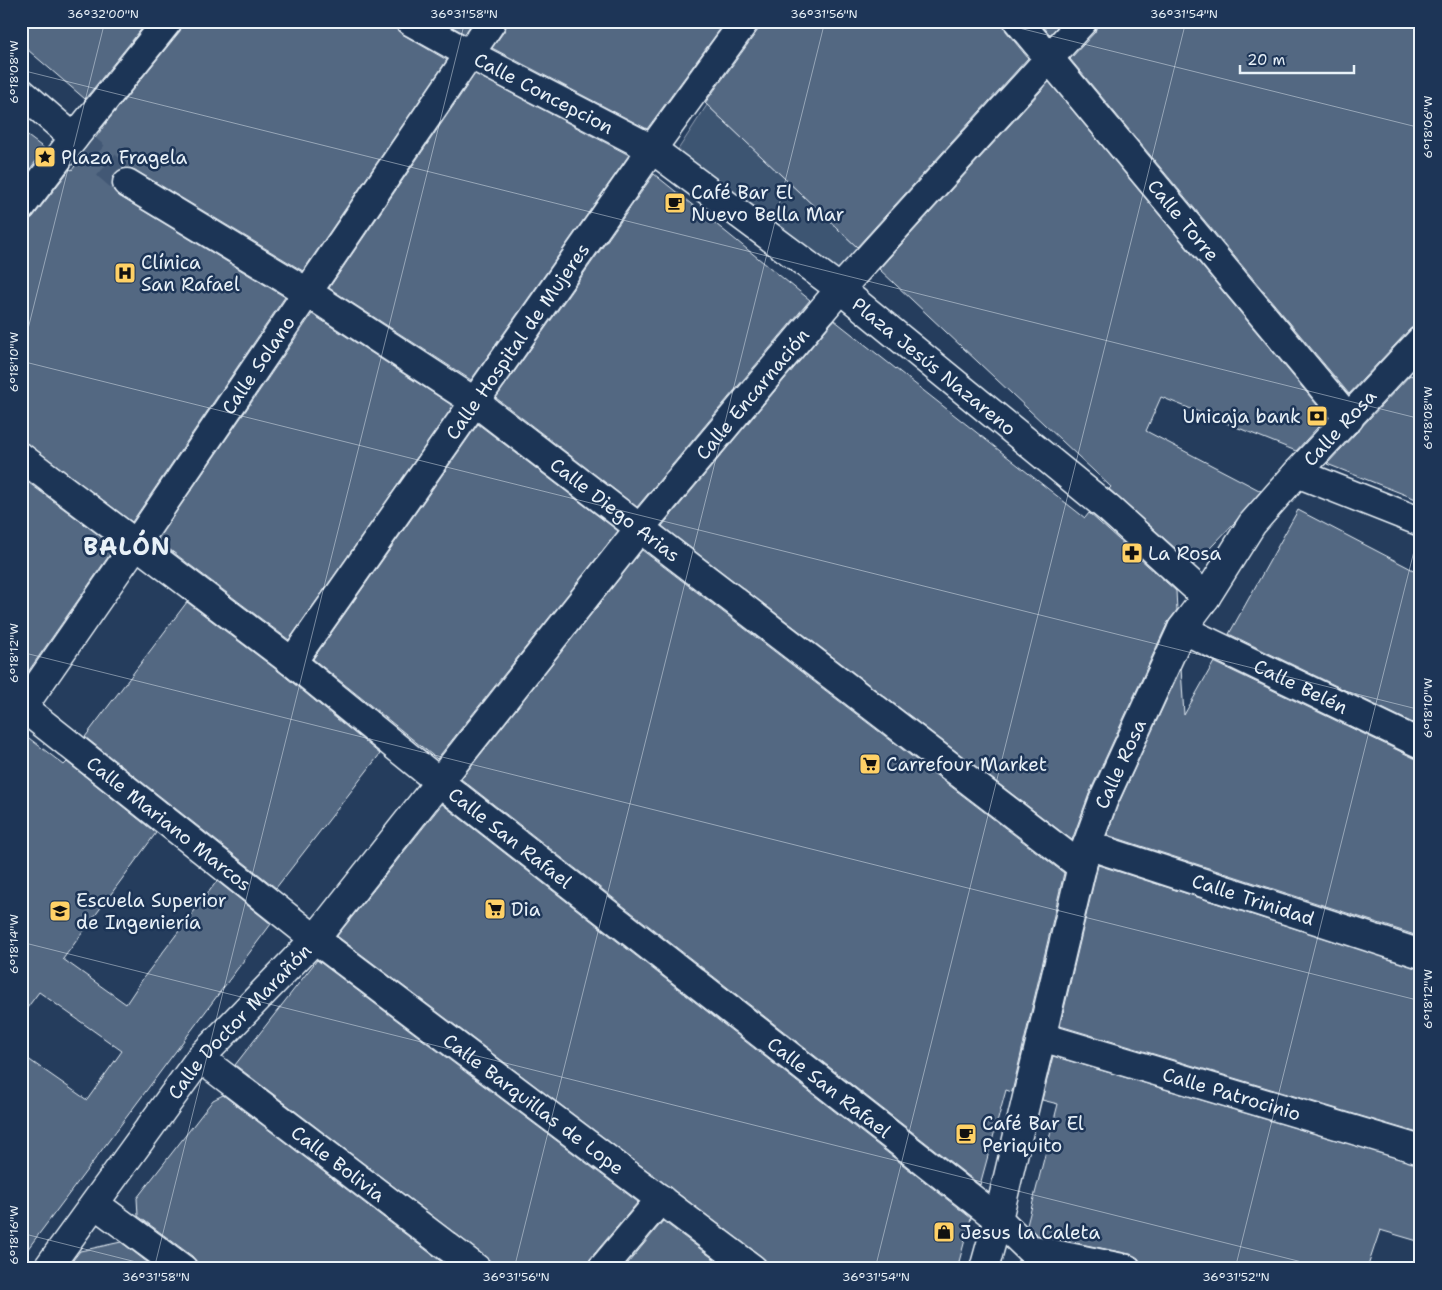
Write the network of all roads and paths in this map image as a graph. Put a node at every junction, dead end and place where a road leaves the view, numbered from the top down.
1 (168, 21) edge
2 (410, 21) edge
3 (492, 21) edge
4 (745, 21) edge
5 (1018, 21) edge
6 (1083, 21) edge
7 (469, 54) junction
8 (1050, 59) junction
9 (21, 92) edge
10 (74, 138) junction
11 (652, 149) junction
12 (127, 183) tunnel mouth
13 (21, 207) edge
14 (840, 289) junction
15 (308, 292) junction
16 (1415, 354) edge
17 (475, 402) junction
18 (1349, 419) junction
19 (21, 457) edge
20 (1297, 473) junction
21 (1421, 522) edge
22 (639, 529) junction
23 (136, 544) junction
24 (1206, 597) junction
25 (1182, 629) junction
26 (292, 662) junction
27 (22, 707) edge
28 (1421, 744) edge
29 (438, 781) junction
30 (1085, 856) junction
31 (315, 939) junction
32 (1421, 954) edge
33 (1042, 1037) junction
34 (200, 1058) junction
35 (1421, 1150) edge
36 (661, 1199) junction
37 (95, 1204) junction
38 (998, 1219) junction
39 (47, 1269) edge
40 (183, 1269) edge
41 (477, 1269) edge
42 (602, 1269) edge
43 (753, 1269) edge
44 (984, 1269) edge
45 (1127, 1269) edge

1 - 10 street
2 - 7 street, Calle Concepcion
3 - 7 street, Calle Solano
4 - 11 street, Calle Hospital de Mujeres
5 - 8 street, Calle Torre
6 - 8 street, Calle Encarnación
7 - 11 street, Calle Concepcion
7 - 15 street, Calle Solano
8 - 14 street, Calle Encarnación
8 - 18 street, Calle Torre
9 - 10 street
10 - 13 street
11 - 14 street, Plaza Jesús Nazareno
11 - 17 street, Calle Hospital de Mujeres
12 - 15 street, Calle Diego Arias
14 - 22 street, Calle Encarnación
14 - 24 street, Plaza Jesús Nazareno
15 - 17 street, Calle Diego Arias
15 - 23 street, Calle Solano
16 - 18 street, Calle Rosa
17 - 22 street, Calle Diego Arias
17 - 26 street, Calle Hospital de Mujeres
18 - 20 street, Calle Rosa
19 - 23 street, Calle San Rafael
20 - 21 street
20 - 24 street, Calle Rosa
22 - 29 street, Calle Encarnación
22 - 30 street, Calle Diego Arias
23 - 26 street, Calle San Rafael
23 - 27 street, Calle Solano
24 - 25 street, Calle Rosa
25 - 28 street, Calle Belén
25 - 30 street, Calle Rosa
26 - 29 street, Calle San Rafael
27 - 31 street, Calle Mariano Marcos
29 - 31 street, Calle Doctor Marañón
29 - 38 street, Calle San Rafael
30 - 32 street, Calle Trinidad
30 - 33 street, Calle Rosa
31 - 34 street, Calle Doctor Marañón
31 - 36 street, Calle Barquillas de Lope
33 - 35 street, Calle Patrocinio
33 - 38 street, Calle Rosa
34 - 37 street, Calle Doctor Marañón
34 - 41 street, Calle Bolivia
36 - 42 street
36 - 43 street, Calle Barquillas de Lope
37 - 39 street, Calle Doctor Marañón
37 - 40 street
38 - 44 street, Calle Rosa
38 - 45 street, Calle San Rafael

